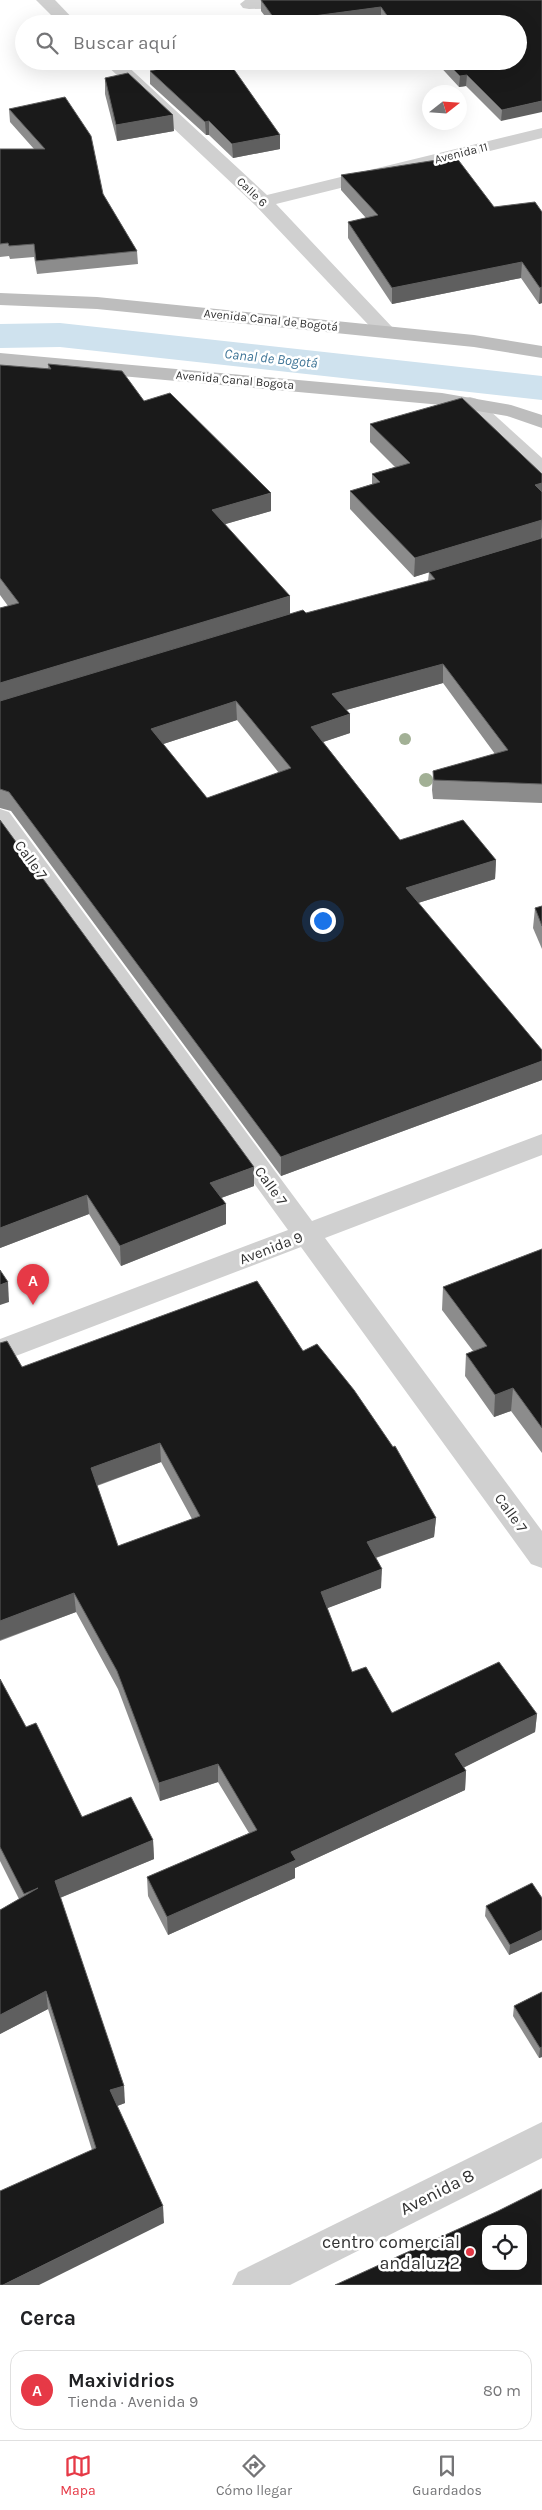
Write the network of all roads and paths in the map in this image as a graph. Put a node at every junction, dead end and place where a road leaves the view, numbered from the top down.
1 (45, 0) edge
2 (248, 2) edge
3 (315, 3) edge
4 (61, 15) edge
5 (259, 15) edge
6 (121, 70) edge
7 (542, 133) edge
8 (263, 202) junction
9 (0, 299) edge
10 (386, 332) junction
11 (542, 352) edge
12 (0, 359) edge
13 (470, 403) junction
14 (542, 422) edge
15 (542, 468) edge
16 (0, 817) edge
17 (542, 1144) edge
18 (307, 1234) junction
19 (0, 1351) edge
20 (542, 1556) edge
21 (542, 2139) edge
22 (251, 2285) edge

1 - 4 street
2 - 3 street
2 - 5 street
6 - 8 street, Calle 6
7 - 8 street, Avenida 11
8 - 10 street, Calle 6
9 - 10 main road, Avenida Canal de Bogotá
10 - 11 main road, Avenida Canal de Bogotá
12 - 13 main road, Avenida Canal Bogota
13 - 14 main road
13 - 15 street
16 - 18 street, Calle 7
17 - 18 street, Avenida 9
18 - 19 street, Avenida 9
18 - 20 street, Calle 7
21 - 22 street, Avenida 8

